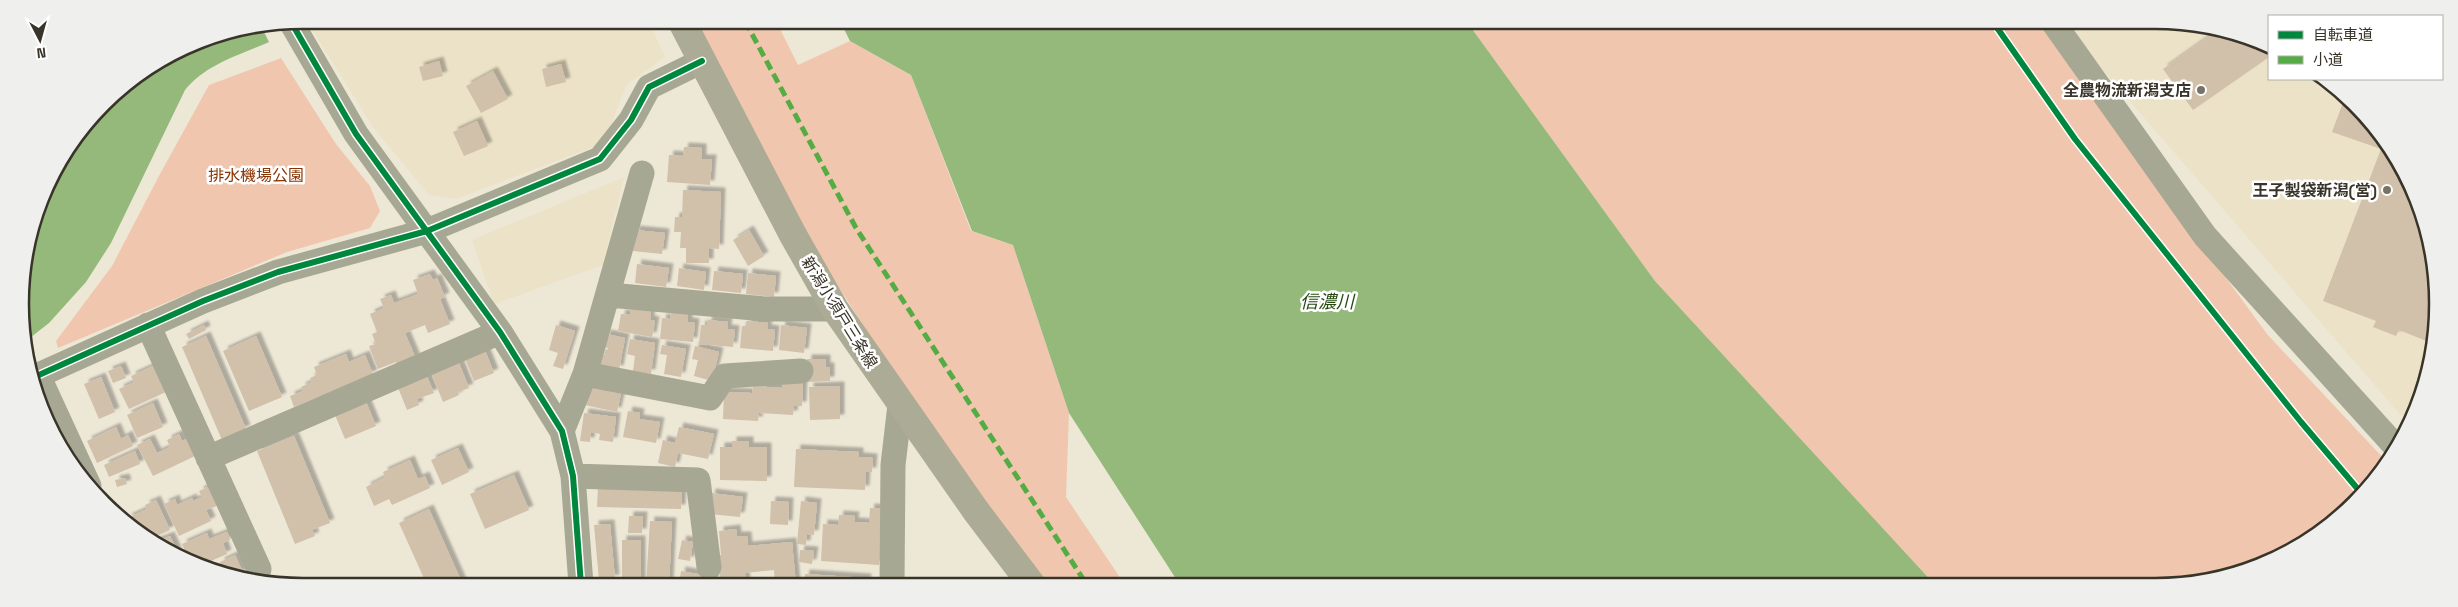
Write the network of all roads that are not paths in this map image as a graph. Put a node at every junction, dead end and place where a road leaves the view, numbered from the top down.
1 (686, 29) edge
2 (2058, 29) edge
3 (295, 31) edge
4 (702, 61) junction
5 (642, 173) dead end
6 (427, 231) junction
7 (609, 295) junction
8 (835, 309) junction
9 (148, 325) junction
10 (500, 332) junction
11 (801, 371) dead end
12 (585, 374) junction
13 (38, 375) edge
14 (900, 405) junction
15 (49, 407) edge
16 (562, 431) junction
17 (2391, 442) edge
18 (68, 444) edge
19 (208, 458) junction
20 (572, 476) junction
21 (708, 567) dead end
22 (259, 569) dead end
23 (580, 578) edge
24 (892, 578) edge
25 (1027, 578) edge

1 - 4 main road, 新潟小須戸三条線
2 - 17 street
3 - 6 street
4 - 6 street
4 - 8 main road, 新潟小須戸三条線
5 - 7 street
6 - 9 street
6 - 10 street
7 - 8 street
7 - 12 street
8 - 14 main road, 新潟小須戸三条線
9 - 13 street
9 - 19 street
10 - 16 street
10 - 19 street
11 - 12 street
12 - 16 street
14 - 24 street
14 - 25 main road, 新潟小須戸三条線
15 - 18 street
16 - 20 street
19 - 22 street
20 - 21 street
20 - 23 street

